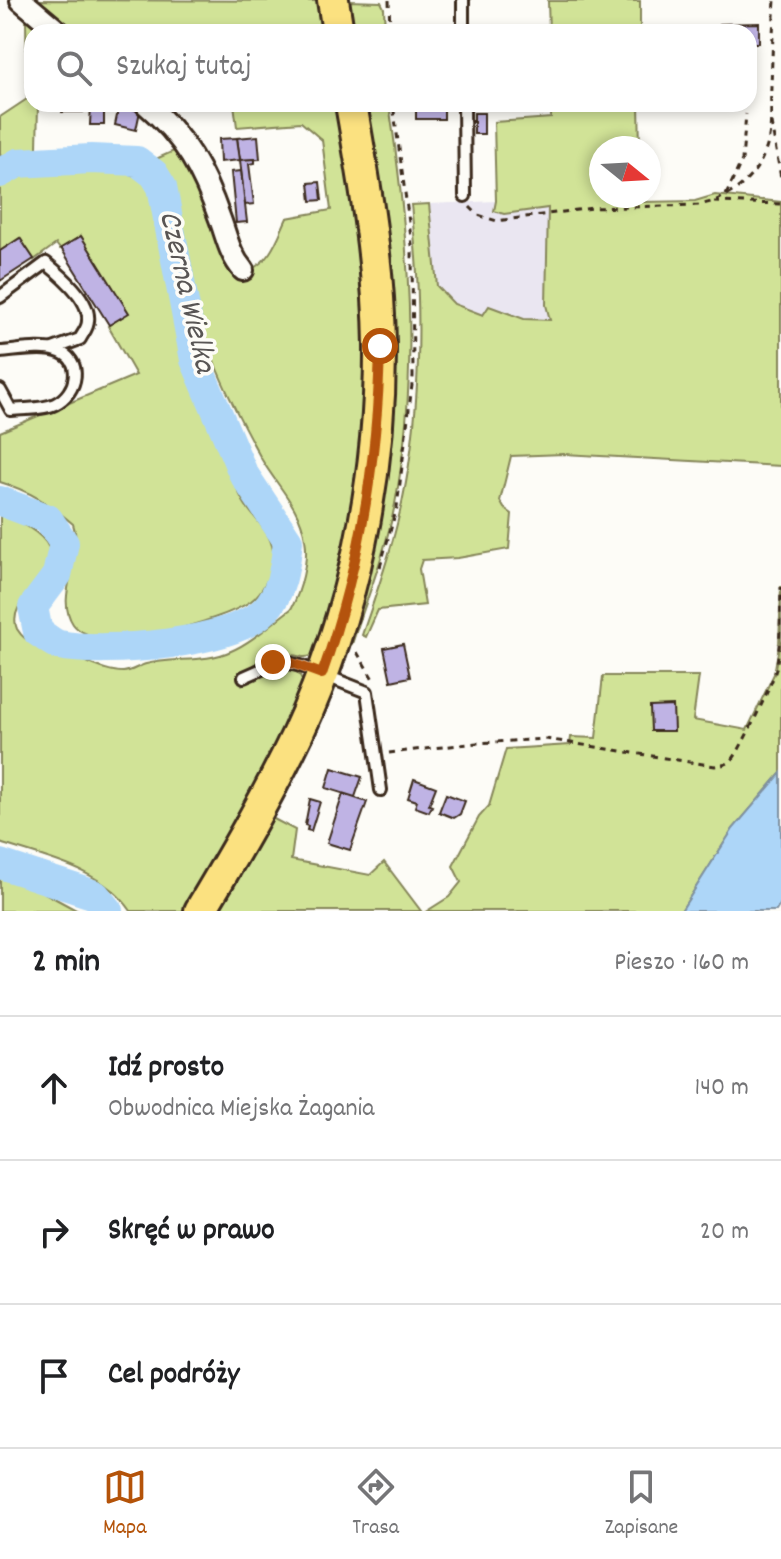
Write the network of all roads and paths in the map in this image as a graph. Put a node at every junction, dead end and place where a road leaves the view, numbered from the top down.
1 (21, 0) edge
2 (333, 0) edge
3 (389, 0) edge
4 (463, 0) edge
5 (775, 0) edge
6 (50, 24) edge
7 (337, 24) edge
8 (390, 24) edge
9 (463, 24) edge
10 (155, 112) edge
11 (352, 112) edge
12 (464, 112) edge
13 (746, 114) dead end
14 (771, 119) junction
15 (780, 175) edge
16 (726, 195) junction
17 (465, 196) joint
18 (714, 202) junction
19 (781, 204) edge
20 (243, 270) dead end
21 (0, 297) edge
22 (53, 349) junction
23 (0, 352) edge
24 (0, 390) edge
25 (781, 587) edge
26 (322, 674) junction
27 (244, 677) dead end
28 (376, 754) junction
29 (381, 790) dead end
30 (200, 911) edge

1 - 6 street
2 - 7 main road
3 - 8 path
4 - 9 lane
5 - 14 path
10 - 20 street
11 - 26 main road
12 - 17 lane
13 - 16 path
14 - 15 path
14 - 16 path
16 - 18 path
17 - 18 path
18 - 19 path
21 - 22 lane
22 - 23 lane
22 - 24 lane
25 - 28 path
26 - 27 lane
26 - 28 lane
26 - 30 main road
28 - 29 lane

